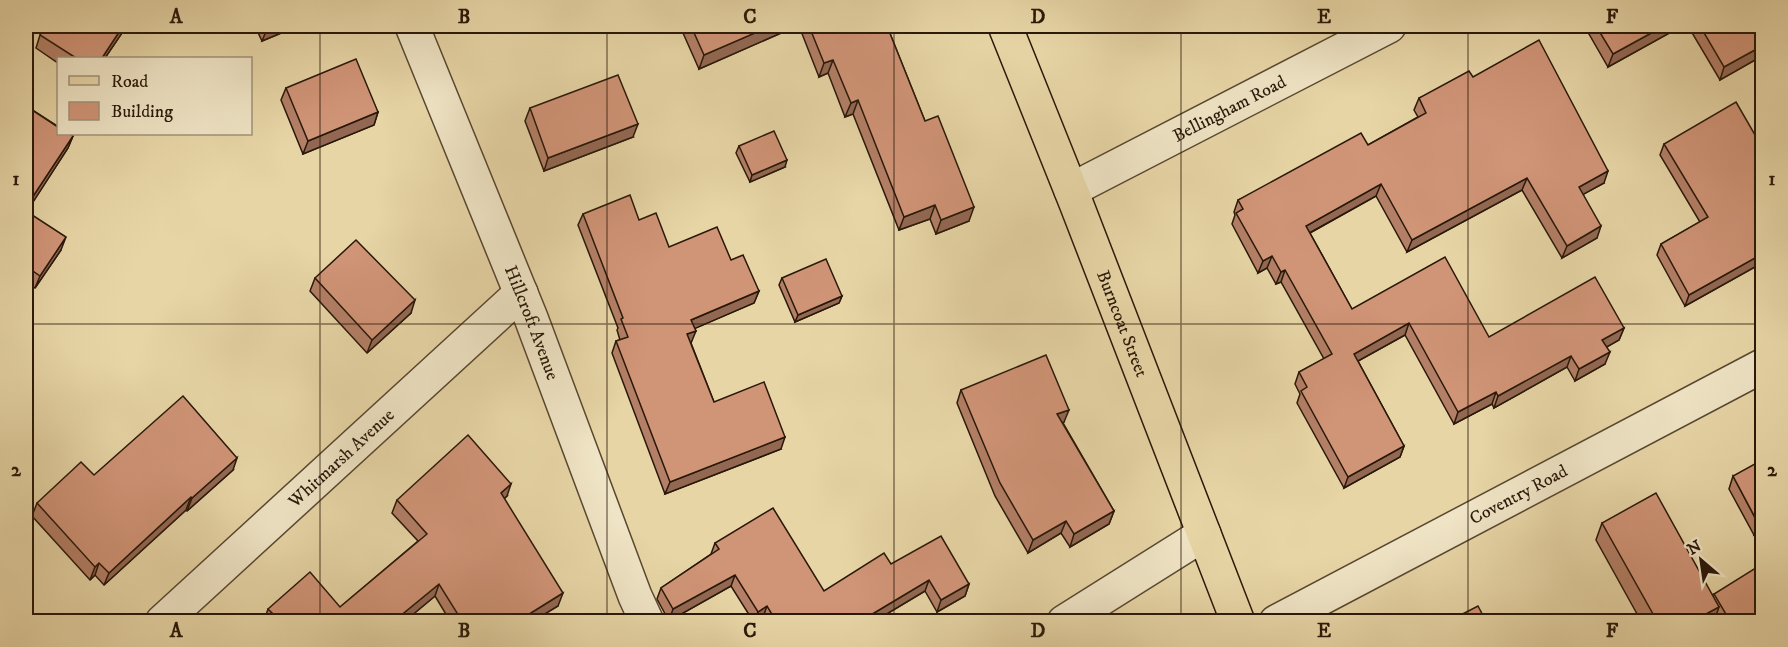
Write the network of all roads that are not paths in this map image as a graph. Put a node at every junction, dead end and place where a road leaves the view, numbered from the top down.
1 (412, 26) edge
2 (1005, 26) edge
3 (1389, 26) edge
4 (1071, 190) junction
5 (521, 293) junction
6 (1762, 366) edge
7 (1204, 534) junction
8 (162, 621) edge
9 (648, 621) edge
10 (1064, 621) edge
11 (1238, 621) edge
12 (1276, 621) edge

1 - 5 street, Hillcroft Avenue
2 - 4 main road, Burncoat Street
3 - 4 street, Bellingham Road
4 - 7 main road, Burncoat Street
5 - 8 street, Whitmarsh Avenue
5 - 9 street, Hillcroft Avenue
6 - 12 street, Coventry Road
7 - 10 street
7 - 11 main road, Burncoat Street

